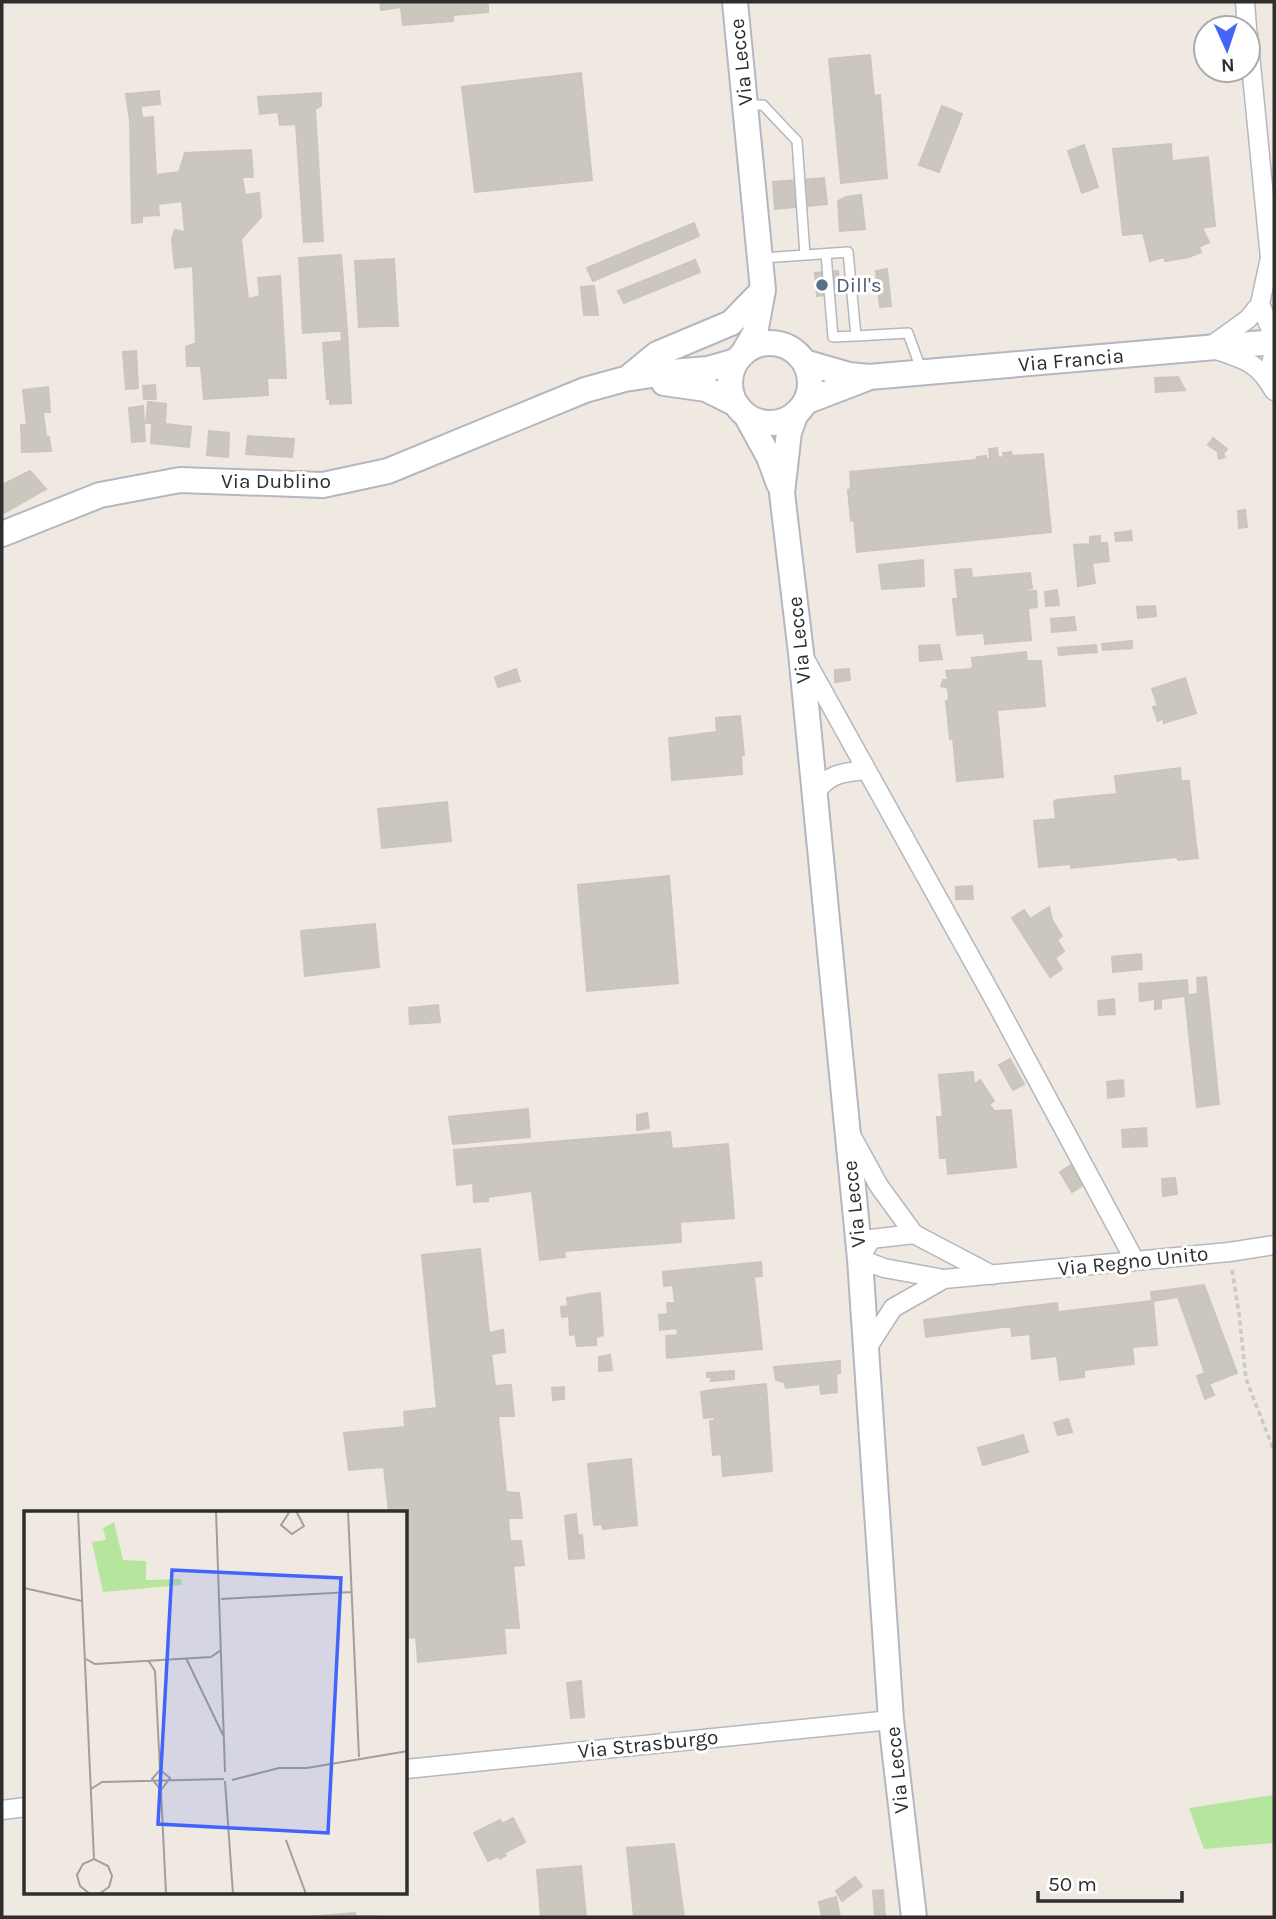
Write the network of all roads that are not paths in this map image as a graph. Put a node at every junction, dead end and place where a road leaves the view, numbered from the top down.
1 (735, 2) edge
2 (1253, 84) edge
3 (746, 105) junction
4 (826, 254) junction
5 (806, 255) junction
6 (759, 258) junction
7 (1272, 263) edge
8 (763, 290) junction
9 (1260, 303) junction
10 (856, 336) junction
11 (1274, 337) edge
12 (1274, 342) edge
13 (1209, 347) junction
14 (1274, 350) edge
15 (798, 357) junction
16 (739, 358) junction
17 (922, 373) junction
18 (869, 377) junction
19 (625, 379) junction
20 (1271, 385) edge
21 (800, 408) junction
22 (740, 409) junction
23 (782, 493) junction
24 (2, 534) edge
25 (802, 653) junction
26 (865, 770) junction
27 (815, 793) junction
28 (846, 1126) junction
29 (914, 1234) junction
30 (1274, 1245) edge
31 (860, 1259) junction
32 (1135, 1261) junction
33 (992, 1275) junction
34 (944, 1279) junction
35 (866, 1350) junction
36 (891, 1720) junction
37 (408, 1769) edge
38 (24, 1807) edge
39 (2, 1810) edge
40 (914, 1917) edge

1 - 3 main road, Via Lecce
2 - 7 street
3 - 5 lane
3 - 6 main road, Via Lecce
4 - 5 lane
4 - 10 lane
4 - 10 lane
5 - 6 lane
6 - 8 main road, Via Lecce
7 - 9 street
8 - 15 main road, Via Lecce
8 - 16 main road, Via Lecce
8 - 19 main road, Via Dublino
9 - 11 street
9 - 13 street
10 - 17 lane
12 - 13 main road, Via Francia
13 - 17 main road, Via Francia
13 - 20 street
14 - 20 street
15 - 16 main road
15 - 18 main road
15 - 21 main road
16 - 19 main road, Via Dublino
16 - 22 main road
17 - 18 main road, Via Francia
18 - 21 main road
19 - 22 main road, Via Dublino
19 - 24 main road, Via Dublino
21 - 22 main road
21 - 23 main road, Via Lecce
22 - 23 main road, Via Lecce
23 - 25 main road, Via Lecce
25 - 26 street
25 - 27 main road, Via Lecce
26 - 27 street
26 - 32 street
27 - 28 main road, Via Lecce
28 - 29 street
28 - 31 main road, Via Lecce
29 - 31 street
29 - 33 street
30 - 32 street, Via Regno Unito
31 - 34 street
31 - 35 main road, Via Lecce
32 - 33 street, Via Regno Unito
33 - 34 street, Via Regno Unito
34 - 35 street
35 - 36 main road, Via Lecce
36 - 37 street, Via Strasburgo
36 - 40 main road, Via Lecce
38 - 39 street

